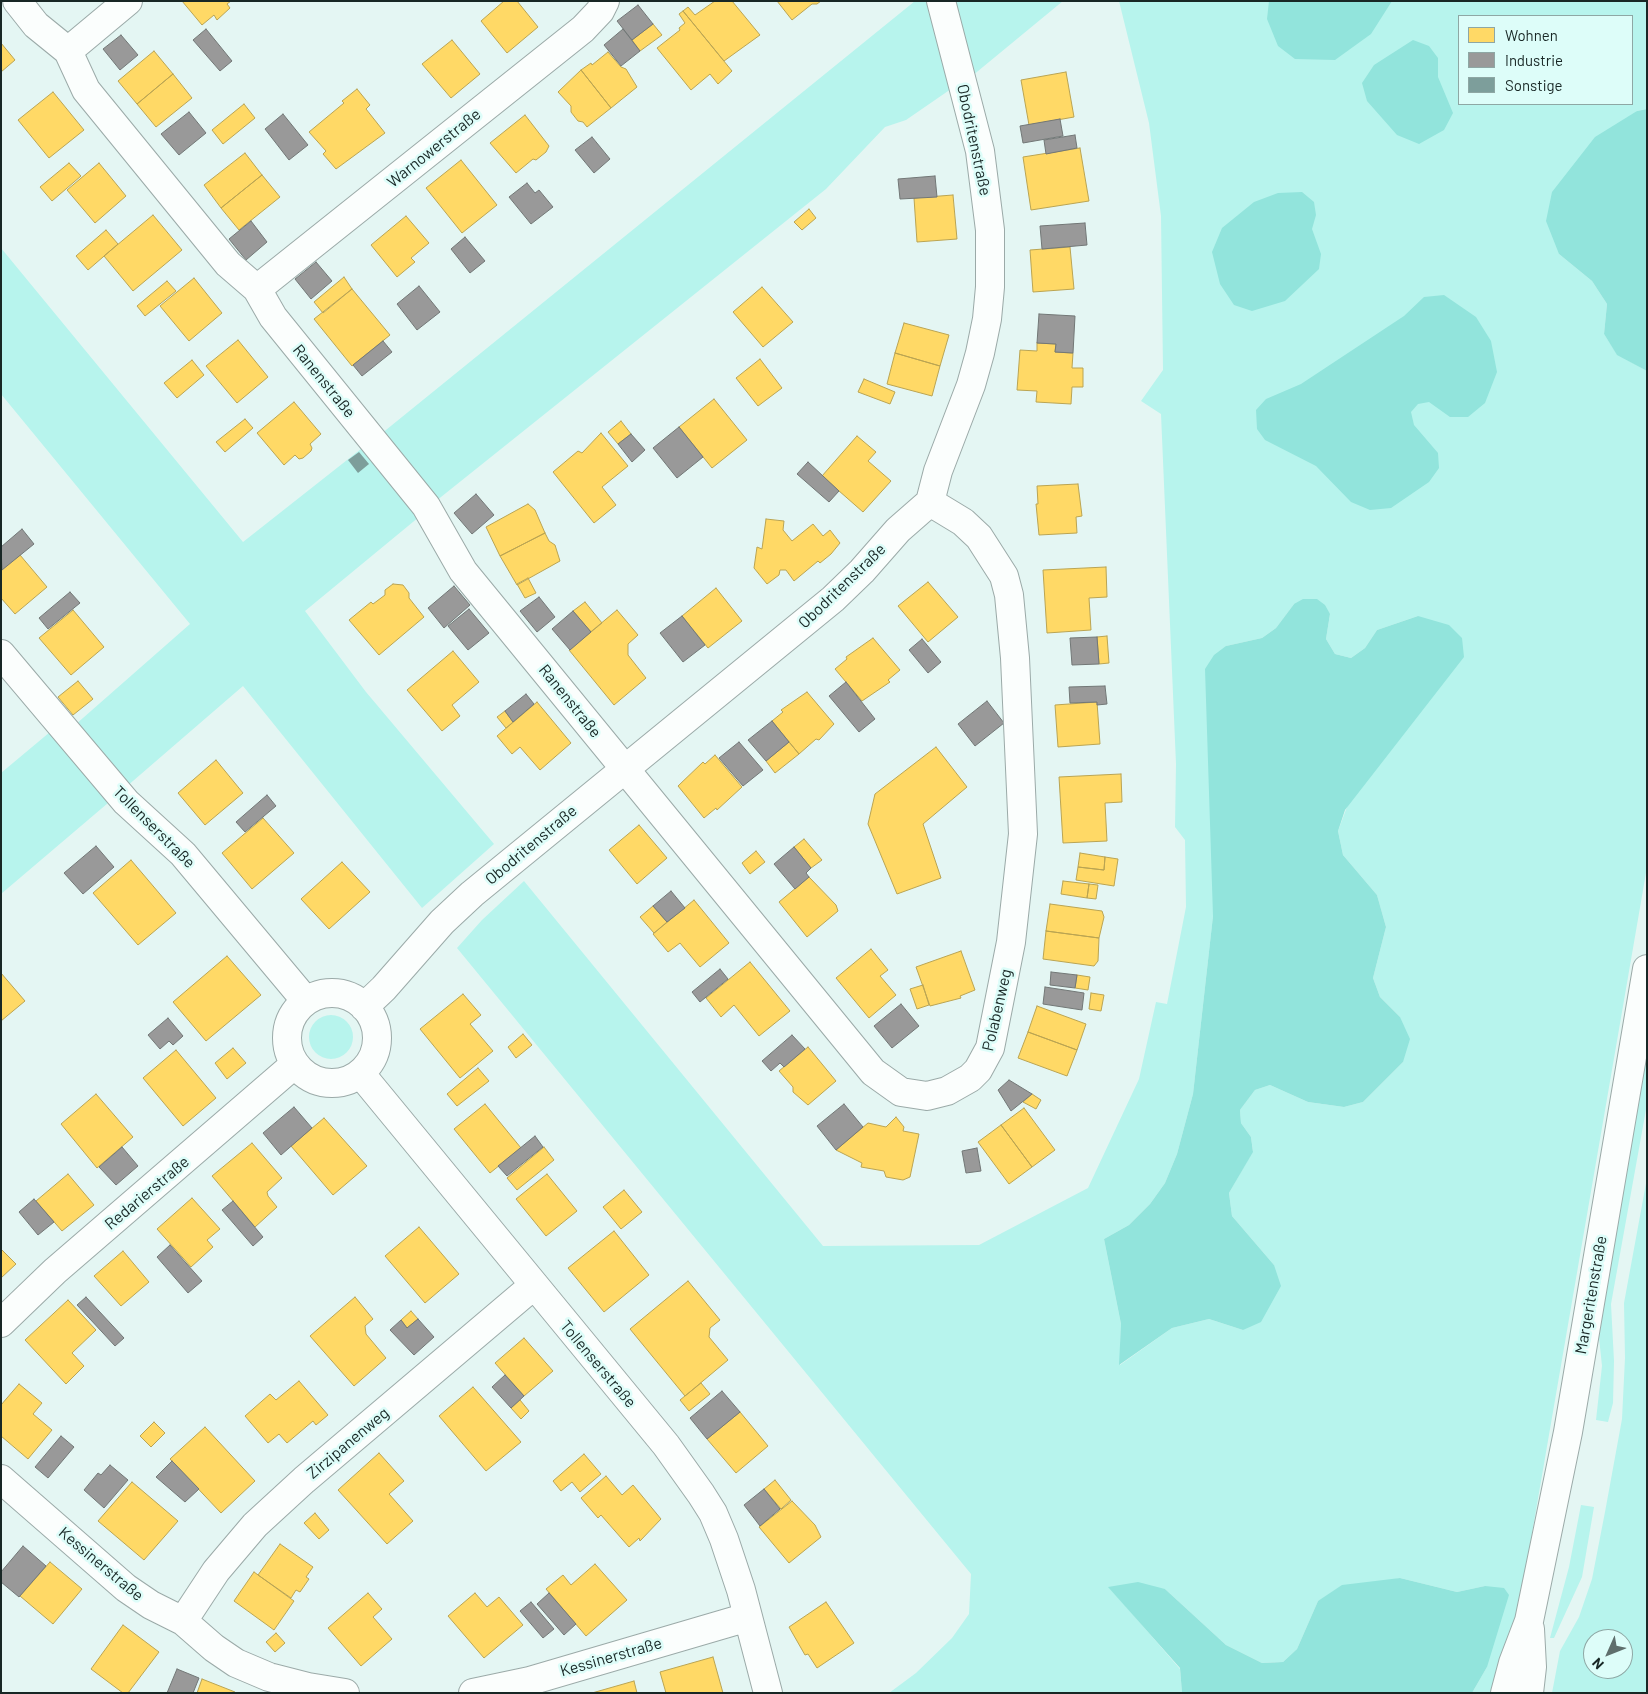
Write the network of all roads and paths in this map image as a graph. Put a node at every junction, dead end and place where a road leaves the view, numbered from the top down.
1 (16, 1) edge
2 (128, 1) edge
3 (605, 1) edge
4 (940, 1) edge
5 (68, 51) junction
6 (257, 289) junction
7 (930, 502) junction
8 (1, 654) edge
9 (624, 769) junction
10 (1647, 969) edge
11 (306, 1001) junction
12 (364, 1007) junction
13 (295, 1064) junction
14 (360, 1073) junction
15 (534, 1286) junction
16 (1, 1323) edge
17 (1, 1479) edge
18 (748, 1617) junction
19 (183, 1621) junction
20 (1529, 1621) junction
21 (345, 1693) edge
22 (473, 1693) edge
23 (768, 1693) edge
24 (1505, 1693) edge
25 (1529, 1693) edge

1 - 5 street, Ranenstraße
2 - 5 street
3 - 6 street, Warnowerstraße
4 - 7 street, Obodritenstraße
5 - 6 street, Ranenstraße
6 - 9 street, Ranenstraße
7 - 9 street, Obodritenstraße
7 - 9 street, Polabenweg
8 - 11 street, Tollenserstraße
9 - 12 street, Obodritenstraße
10 - 20 street, Margeritenstraße
11 - 12 street
11 - 13 street
12 - 14 street
13 - 14 street
13 - 16 street, Redarierstraße
14 - 15 street, Tollenserstraße
15 - 18 street, Tollenserstraße
15 - 19 street, Zirzipanenweg
17 - 19 street, Kessinerstraße
18 - 22 street, Kessinerstraße
18 - 23 street, Tollenserstraße
19 - 21 street, Kessinerstraße
20 - 24 street, Margeritenstraße
20 - 25 street, Margeritenstraße

